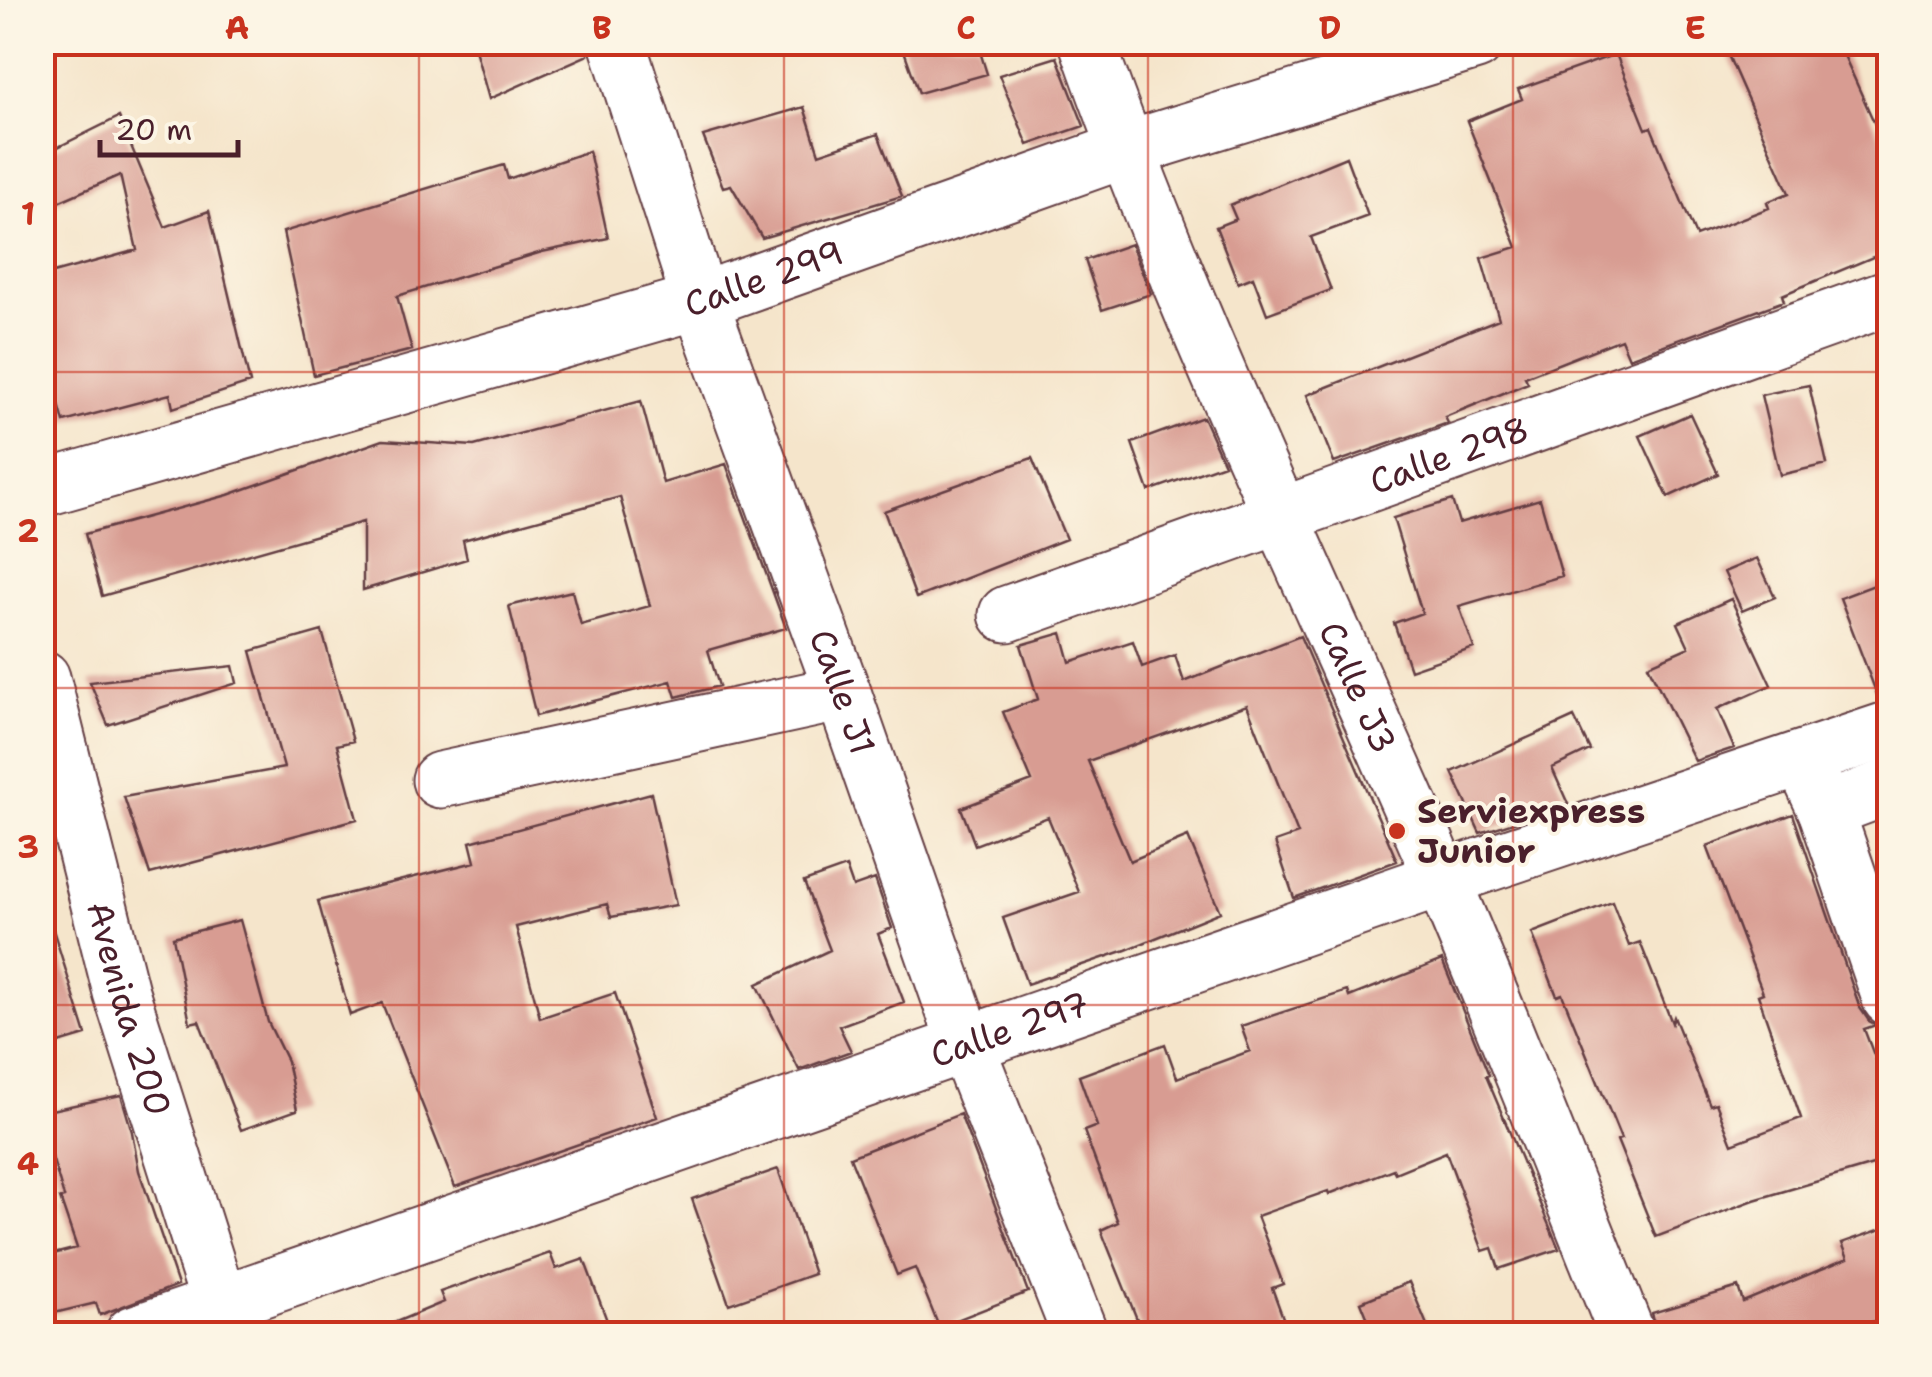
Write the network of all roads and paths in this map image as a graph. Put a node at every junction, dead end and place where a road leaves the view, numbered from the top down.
1 (617, 42) edge
2 (1087, 42) edge
3 (1457, 45) edge
4 (1125, 150) junction
5 (1890, 297) edge
6 (700, 301) junction
7 (42, 489) edge
8 (1280, 517) junction
9 (1007, 614) dead end
10 (42, 678) edge
11 (843, 693) junction
12 (1890, 729) edge
13 (1802, 759) junction
14 (440, 780) dead end
15 (1890, 786) edge
16 (1826, 810) junction
17 (1442, 879) junction
18 (1890, 998) edge
19 (966, 1045) junction
20 (223, 1320) edge
21 (133, 1334) edge
22 (1080, 1334) edge
23 (1628, 1334) edge

1 - 6 street, Calle J1
2 - 4 street, Calle J3
3 - 4 street, Calle 299
4 - 6 street, Calle 299
4 - 8 street, Calle J3
5 - 8 street, Calle 298
6 - 7 street, Calle 299
6 - 11 street, Calle J1
8 - 9 street, Calle 298
8 - 17 street, Calle J3
10 - 20 street, Avenida 200
11 - 14 street
11 - 19 street, Calle J1
12 - 13 street, Calle 297
13 - 16 street
13 - 17 street, Calle 297
15 - 16 street
16 - 18 street
17 - 19 street, Calle 297
17 - 23 street, Calle J3
19 - 20 street, Calle 297
19 - 22 street, Calle J1
20 - 21 street, Calle 297

